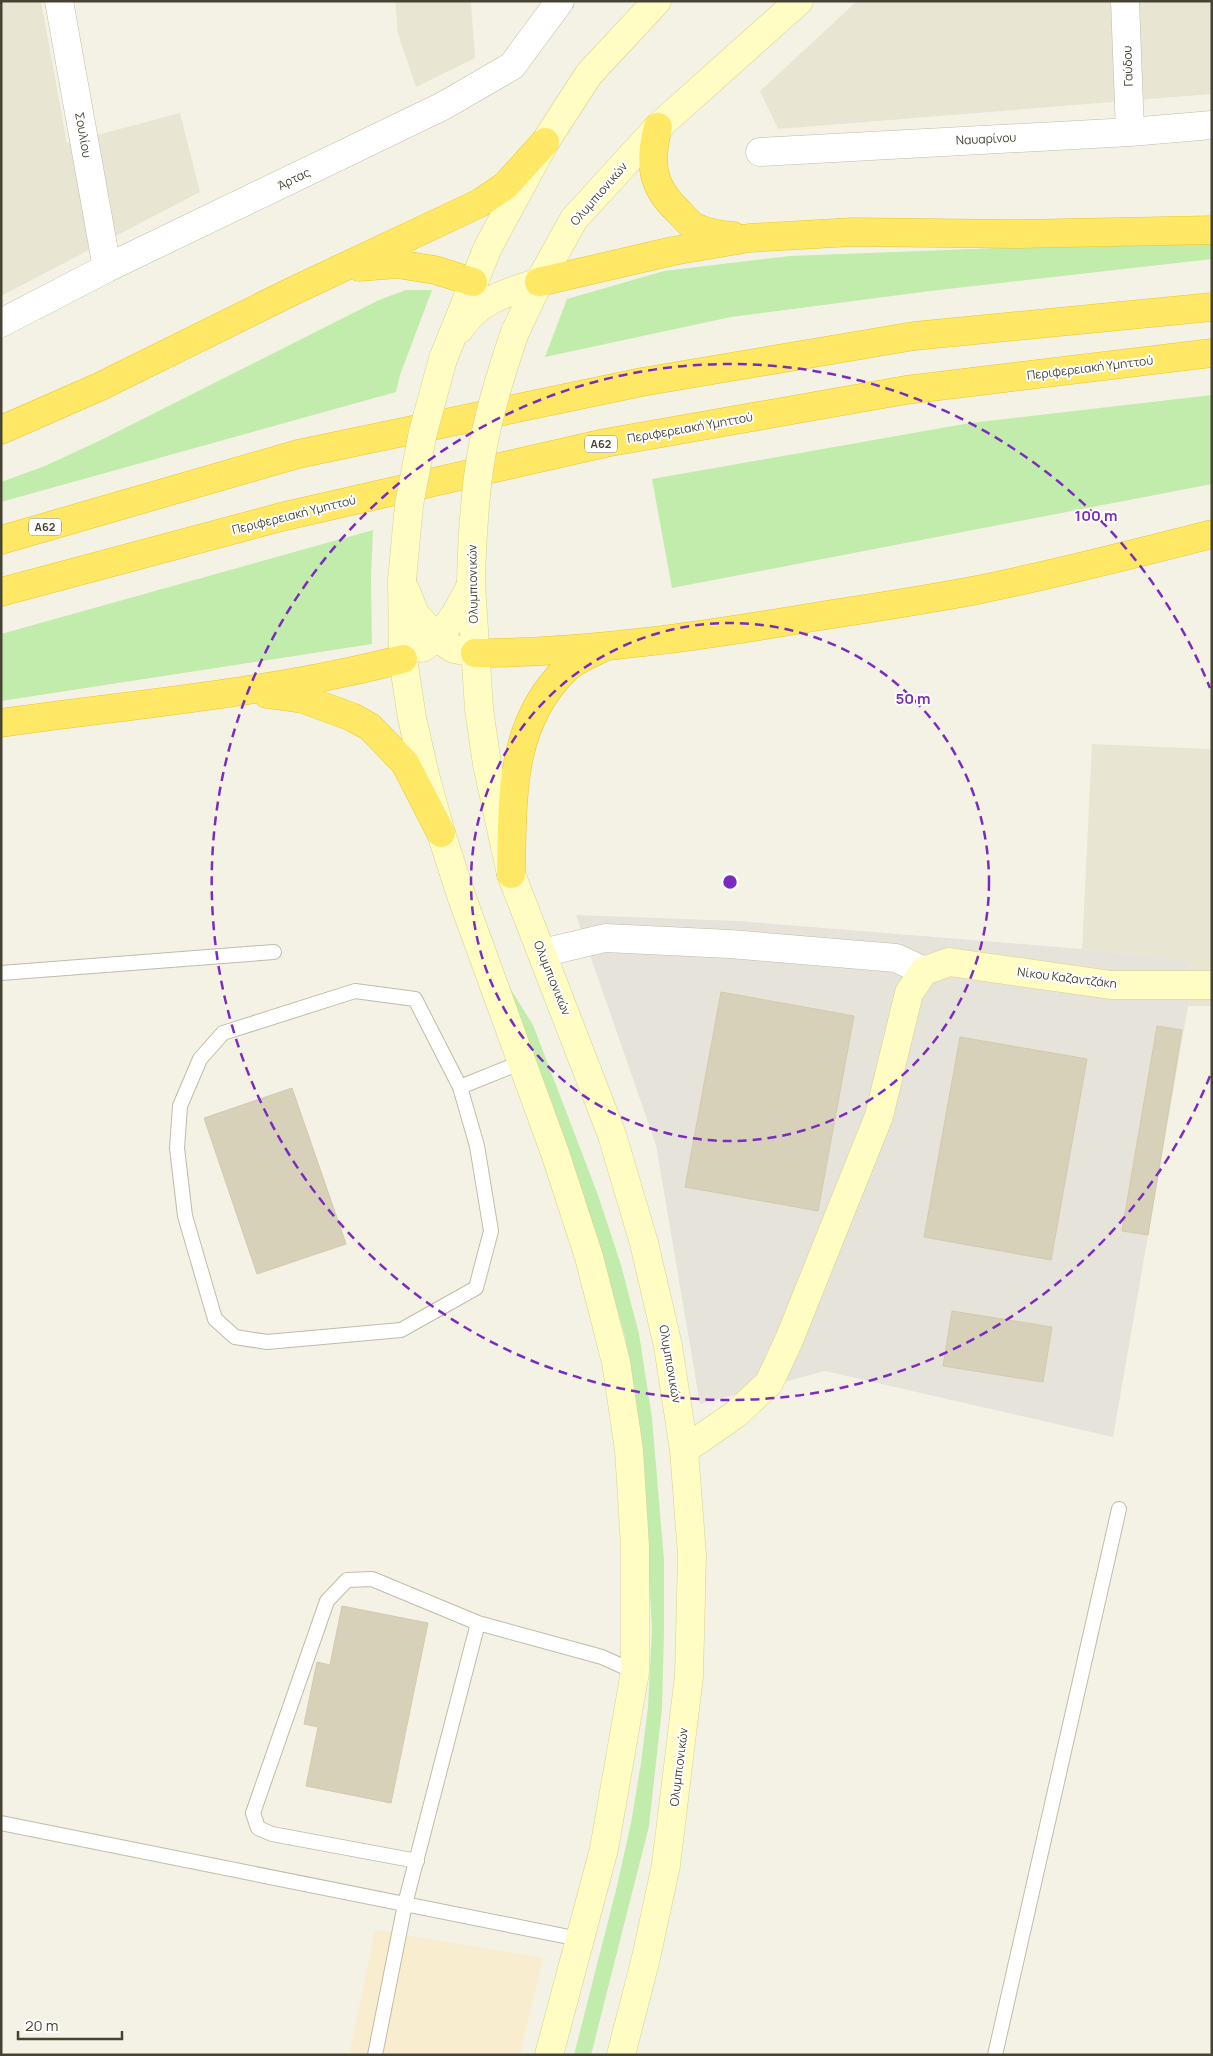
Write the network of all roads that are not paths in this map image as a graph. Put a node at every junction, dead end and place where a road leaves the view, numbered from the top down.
1 (59, 1) edge
2 (560, 1) edge
3 (656, 1) edge
4 (799, 1) edge
5 (1125, 1) edge
6 (1212, 124) edge
7 (658, 127) junction
8 (1130, 132) junction
9 (545, 142) junction
10 (760, 152) dead end
11 (1212, 230) edge
12 (749, 238) junction
13 (107, 268) junction
14 (340, 268) junction
15 (539, 282) junction
16 (483, 290) junction
17 (1212, 307) edge
18 (1, 323) edge
19 (515, 332) junction
20 (1212, 353) edge
21 (1, 430) edge
22 (1212, 534) edge
23 (1, 540) edge
24 (402, 580) junction
25 (471, 583) junction
26 (1, 592) edge
27 (437, 638) junction
28 (607, 645) junction
29 (475, 653) junction
30 (403, 659) junction
31 (243, 691) junction
32 (1, 723) edge
33 (441, 833) junction
34 (511, 874) junction
35 (274, 952) dead end
36 (542, 953) junction
37 (924, 970) junction
38 (1, 973) edge
39 (1212, 986) edge
40 (522, 1062) junction
41 (460, 1087) junction
42 (684, 1450) junction
43 (1119, 1509) dead end
44 (478, 1623) junction
45 (635, 1672) junction
46 (1, 1823) edge
47 (417, 1861) junction
48 (405, 1904) junction
49 (579, 1939) junction
50 (375, 2055) edge
51 (549, 2055) edge
52 (621, 2055) edge
53 (995, 2055) edge

1 - 13 street, Σουλίου
2 - 13 street, Άρτας
3 - 9 main road
4 - 7 main road, Ολυμπιονικών
5 - 8 street, Γαύδου
6 - 8 street, Ναυαρίνου
7 - 12 highway
7 - 15 main road, Ολυμπιονικών
8 - 10 street, Ναυαρίνου
9 - 14 highway
9 - 16 main road
11 - 12 highway
12 - 15 highway
13 - 18 street, Άρτας
14 - 16 highway
14 - 21 highway
15 - 16 main road
15 - 19 main road, Ολυμπιονικών
16 - 19 main road
16 - 24 main road, bridge
17 - 23 highway, Α62
19 - 25 main road, Ολυμπιονικών, bridge
20 - 26 highway, Περιφερειακή Υμηττού / Α62
22 - 28 highway
24 - 27 main road
24 - 30 main road
25 - 27 main road
25 - 29 main road, Ολυμπιονικών
27 - 29 main road
27 - 30 main road
28 - 29 highway
28 - 34 highway
29 - 34 main road, Ολυμπιονικών
30 - 31 highway
30 - 33 main road
31 - 32 highway
31 - 33 highway
33 - 40 main road
34 - 36 main road, Ολυμπιονικών
35 - 38 lane
36 - 37 street
36 - 42 main road, Ολυμπιονικών
37 - 39 main road, Νίκου Καζαντζάκη
37 - 42 main road
40 - 41 lane
40 - 45 main road
41 - 41 lane
42 - 52 main road, Ολυμπιονικών
43 - 53 lane
44 - 45 lane
44 - 47 lane
44 - 47 lane
45 - 49 main road
46 - 48 lane
47 - 48 lane
48 - 49 lane
48 - 50 lane
49 - 51 main road

